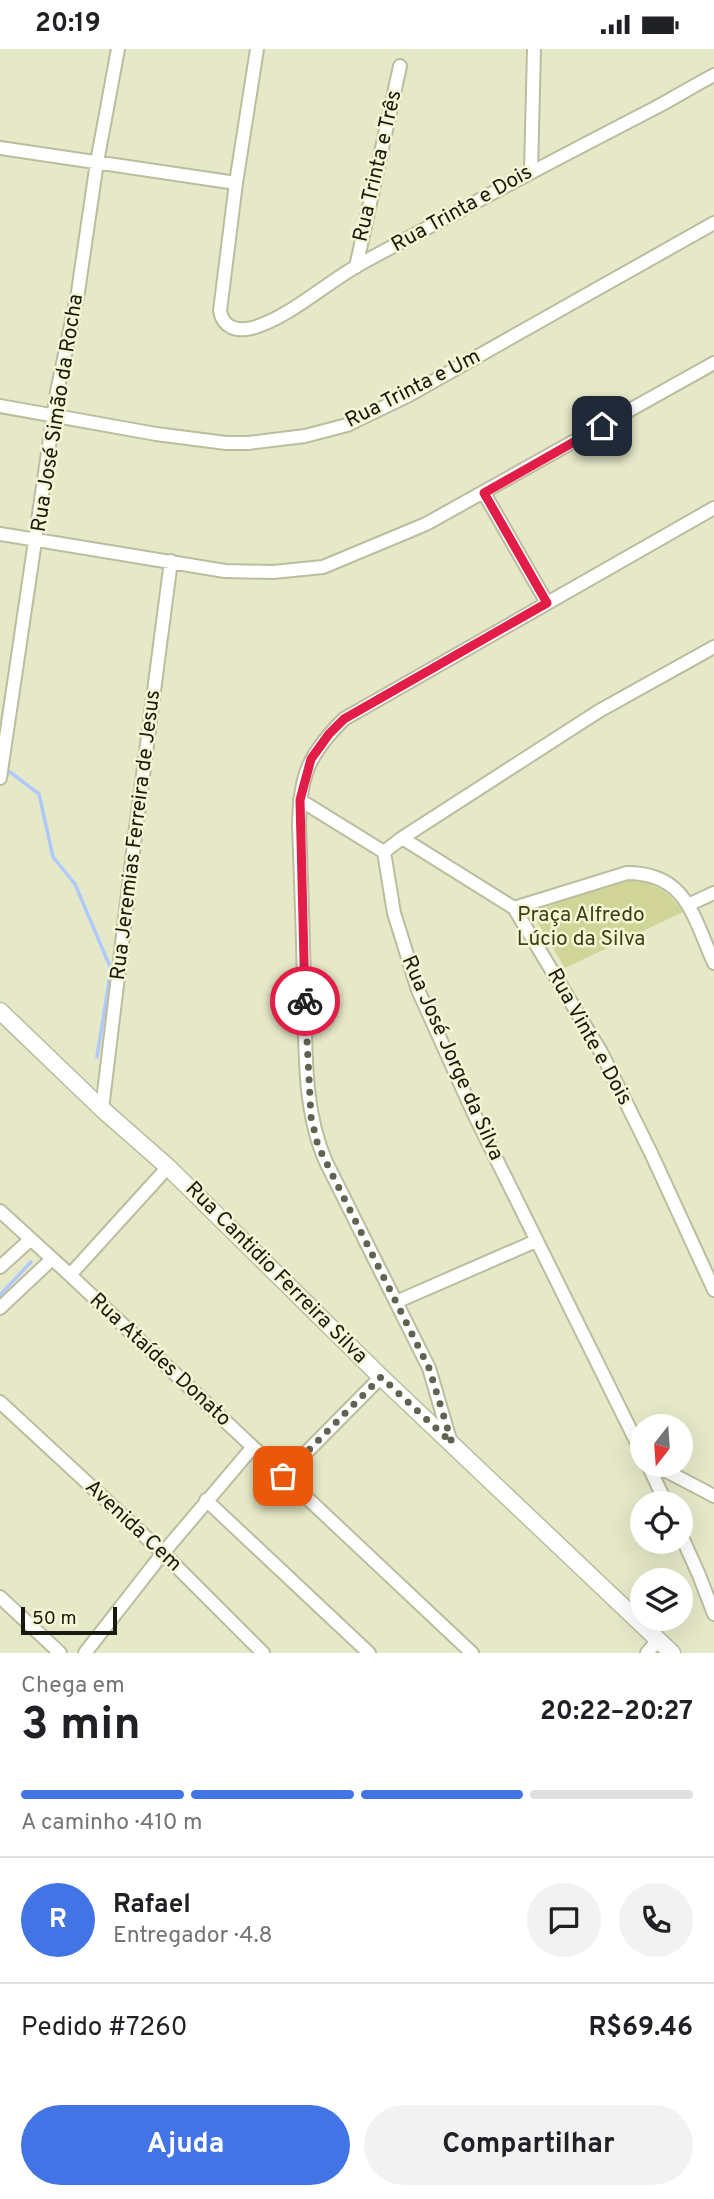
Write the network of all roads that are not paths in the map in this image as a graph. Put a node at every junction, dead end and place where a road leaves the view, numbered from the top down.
1 (118, 49) edge
2 (257, 49) edge
3 (534, 49) edge
4 (400, 66) dead end
5 (714, 75) edge
6 (0, 148) edge
7 (97, 162) junction
8 (531, 171) junction
9 (236, 183) junction
10 (714, 223) edge
11 (356, 267) junction
12 (714, 363) edge
13 (0, 405) edge
14 (54, 417) junction
15 (484, 493) junction
16 (714, 508) edge
17 (0, 534) edge
18 (36, 541) junction
19 (171, 561) junction
20 (547, 603) junction
21 (714, 647) edge
22 (0, 778) edge
23 (300, 800) junction
24 (402, 838) junction
25 (384, 852) junction
26 (714, 893) edge
27 (688, 905) junction
28 (514, 908) junction
29 (714, 963) edge
30 (0, 1011) edge
31 (102, 1109) junction
32 (168, 1167) junction
33 (0, 1211) edge
34 (30, 1239) junction
35 (536, 1241) junction
36 (52, 1259) junction
37 (0, 1267) edge
38 (70, 1275) junction
39 (714, 1290) edge
40 (396, 1302) junction
41 (0, 1308) edge
42 (381, 1377) junction
43 (0, 1402) edge
44 (630, 1429) edge
45 (452, 1443) junction
46 (253, 1447) junction
47 (283, 1476) junction
48 (678, 1477) edge
49 (714, 1496) edge
50 (206, 1500) junction
51 (163, 1553) junction
52 (690, 1554) edge
53 (0, 1597) edge
54 (714, 1614) edge
55 (658, 1640) junction
56 (60, 1653) edge
57 (85, 1653) edge
58 (263, 1653) edge
59 (369, 1653) edge
60 (472, 1653) edge
61 (646, 1653) edge
62 (672, 1653) edge

1 - 7 street, Rua José Simão da Rocha
2 - 9 street
3 - 8 street
4 - 11 street, Rua Trinta e Três
5 - 8 street, Rua Trinta e Dois
6 - 7 street
7 - 9 street
7 - 14 street, Rua José Simão da Rocha
8 - 11 street, Rua Trinta e Dois
9 - 11 street, Rua Trinta e Dois
10 - 14 street, Rua Trinta e Um
12 - 15 street
13 - 14 street, Rua Trinta e Um
14 - 18 street, Rua José Simão da Rocha
15 - 19 street
15 - 20 street
16 - 20 street
17 - 18 street
18 - 19 street
18 - 22 street, Rua José Simão da Rocha
19 - 31 street, Rua Jeremias Ferreira de Jesus
20 - 23 street
21 - 24 street
23 - 25 street
23 - 40 street
24 - 25 street
24 - 28 street, Rua Vinte e Dois
25 - 35 street, Rua José Jorge da Silva
26 - 27 street
27 - 28 street
27 - 29 street
28 - 39 street, Rua Vinte e Dois
30 - 31 street, Rua Cantidio Ferreira Silva
31 - 32 street, Rua Cantidio Ferreira Silva
32 - 38 street
32 - 42 street, Rua Cantidio Ferreira Silva
33 - 34 street, Rua Ataídes Donato
34 - 36 street, Rua Ataídes Donato
34 - 37 street
35 - 40 street
35 - 44 street, Rua José Jorge da Silva
36 - 38 street, Rua Ataídes Donato
36 - 41 street
38 - 46 street, Rua Ataídes Donato
40 - 45 street
42 - 45 street, Rua Cantidio Ferreira Silva
42 - 47 street
43 - 51 street, Avenida Cem
45 - 55 street, Rua Cantidio Ferreira Silva
46 - 47 street, Rua Ataídes Donato
46 - 50 street
47 - 60 street, Rua Ataídes Donato
48 - 49 street
50 - 51 street
50 - 59 street
51 - 57 street
51 - 58 street, Avenida Cem
52 - 54 street
53 - 56 street
55 - 61 street
55 - 62 street, Rua Cantidio Ferreira Silva

